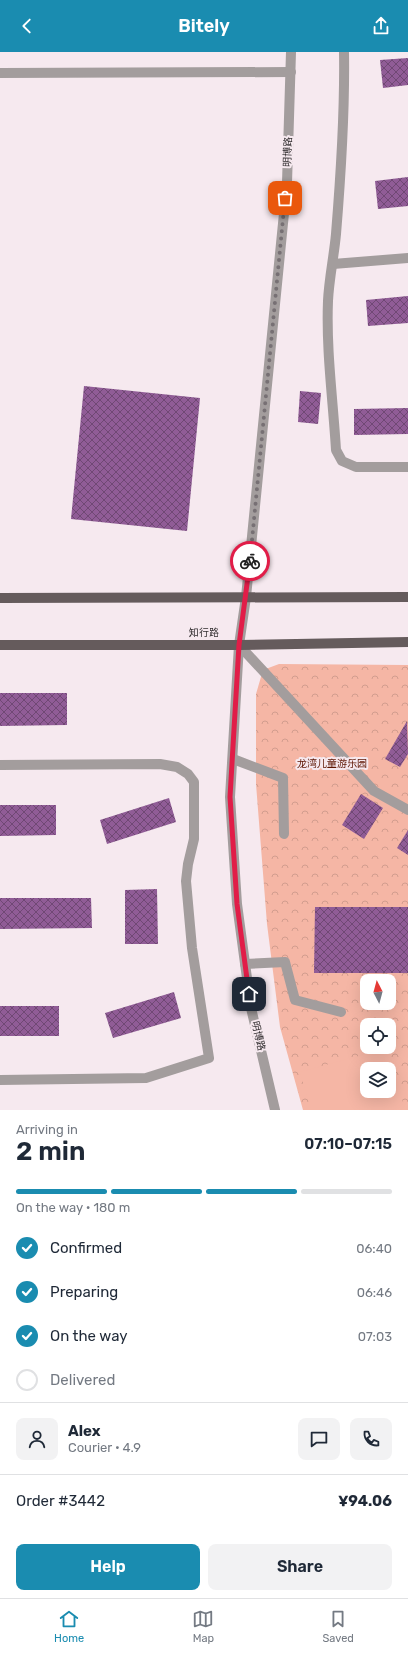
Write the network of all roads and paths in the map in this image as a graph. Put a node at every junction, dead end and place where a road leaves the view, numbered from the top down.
1 (291, 52) edge
2 (344, 52) edge
3 (291, 72) junction
4 (0, 73) edge
5 (408, 258) edge
6 (333, 264) junction
7 (408, 467) edge
8 (246, 597) junction
9 (408, 597) edge
10 (0, 598) edge
11 (408, 642) edge
12 (0, 645) edge
13 (239, 645) junction
14 (233, 759) junction
15 (0, 765) edge
16 (408, 810) edge
17 (284, 834) dead end
18 (245, 964) junction
19 (341, 1012) dead end
20 (0, 1080) edge
21 (275, 1110) edge

1 - 3 street, 明博路
2 - 6 street
3 - 4 street
3 - 8 street, 明博路
5 - 6 street
6 - 7 street
8 - 9 main road
8 - 10 main road
8 - 13 street, 明博路
11 - 13 main road, 知行路
12 - 13 main road, 知行路
13 - 14 street, 明博路
13 - 16 street
14 - 17 street
14 - 18 street, 明博路
15 - 20 street
18 - 19 street
18 - 21 street, 明博路

